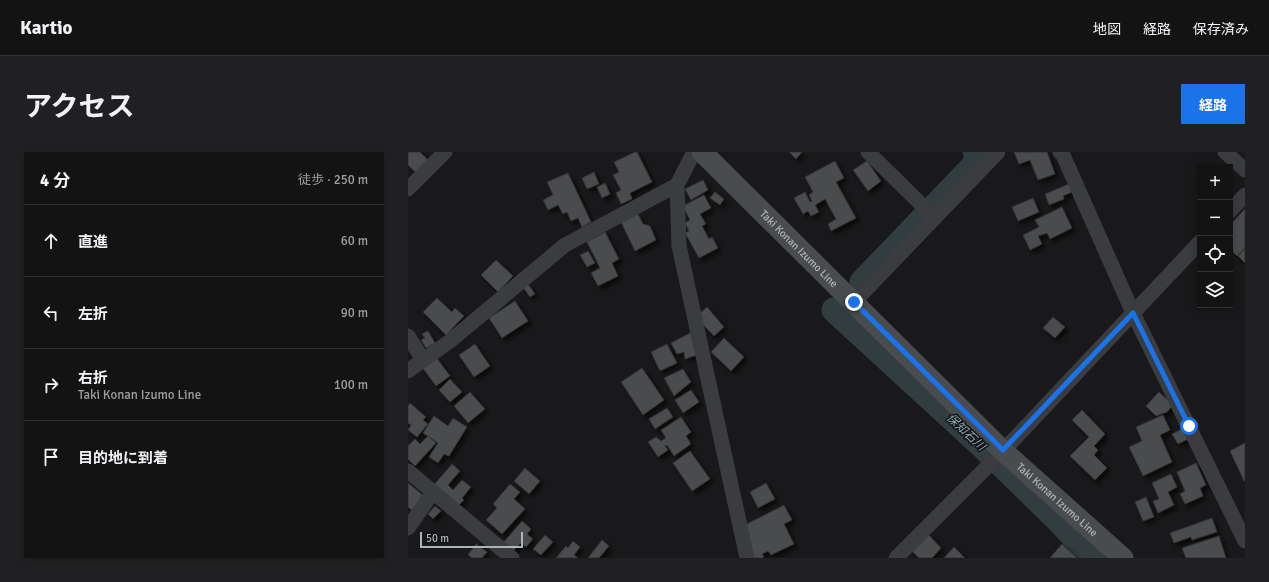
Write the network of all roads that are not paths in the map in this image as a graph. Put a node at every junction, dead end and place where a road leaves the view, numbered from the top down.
1 (445, 152) edge
2 (694, 152) edge
3 (702, 152) edge
4 (868, 152) edge
5 (998, 152) edge
6 (1060, 152) edge
7 (1226, 152) edge
8 (1245, 170) edge
9 (677, 185) junction
10 (408, 189) edge
11 (1245, 195) edge
12 (1233, 208) edge
13 (935, 218) junction
14 (1197, 245) edge
15 (854, 302) junction
16 (1133, 313) junction
17 (408, 336) edge
18 (423, 360) junction
19 (408, 370) edge
20 (1003, 450) junction
21 (408, 471) edge
22 (433, 492) junction
23 (408, 528) edge
24 (1245, 541) edge
25 (512, 558) edge
26 (746, 558) edge
27 (896, 558) edge
28 (1123, 558) edge

1 - 10 street
2 - 9 street
3 - 15 main road, Taki Konan Izumo Line
4 - 13 street
5 - 13 street
6 - 16 street
7 - 8 street
9 - 18 street
9 - 26 street
11 - 12 street
13 - 15 street
14 - 16 street
15 - 20 main road, Taki Konan Izumo Line
16 - 20 street
16 - 24 street
17 - 18 street
18 - 19 street
20 - 27 street
20 - 28 main road, Taki Konan Izumo Line
21 - 22 street
22 - 23 street
22 - 25 street

